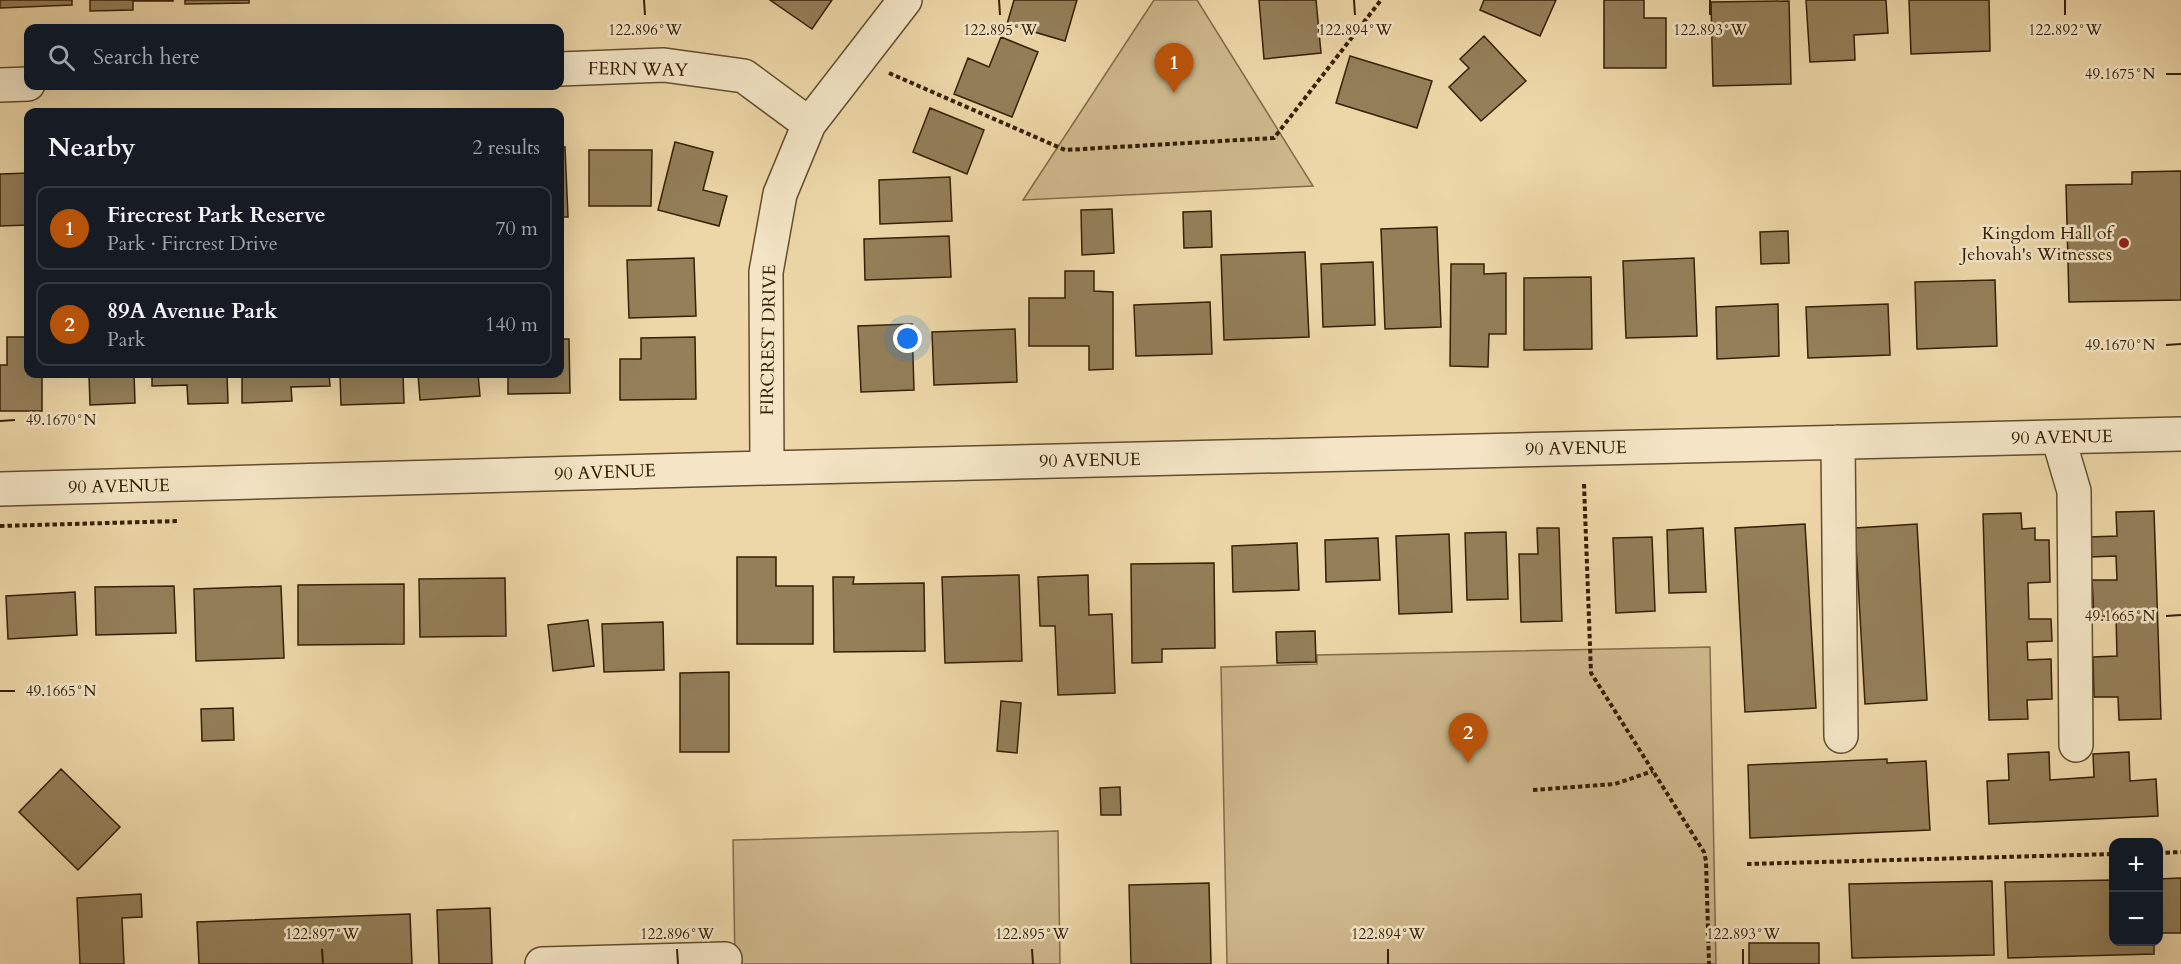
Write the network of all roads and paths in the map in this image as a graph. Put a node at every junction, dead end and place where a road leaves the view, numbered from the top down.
1 (905, 0) edge
2 (1381, 0) edge
3 (564, 69) edge
4 (882, 70) dead end
5 (24, 84) edge
6 (0, 85) edge
7 (809, 124) junction
8 (2181, 434) edge
9 (2058, 437) junction
10 (1838, 442) junction
11 (767, 468) junction
12 (1584, 484) dead end
13 (0, 489) edge
14 (179, 520) dead end
15 (0, 526) edge
16 (1841, 736) dead end
17 (2076, 745) dead end
18 (1653, 771) junction
19 (1533, 789) dead end
20 (2181, 852) edge
21 (2163, 853) edge
22 (2109, 854) edge
23 (1747, 864) dead end
24 (725, 959) dead end
25 (629, 963) edge
26 (542, 964) edge
27 (1709, 964) edge

1 - 7 street, FIRCREST DRIVE
2 - 4 path
3 - 7 street, FERN WAY
5 - 6 street
7 - 11 street, FIRCREST DRIVE
8 - 9 street, 90 AVENUE
9 - 10 street, 90 AVENUE
9 - 17 street
10 - 11 street, 90 AVENUE
10 - 16 street
11 - 13 street, 90 AVENUE
12 - 18 path
14 - 15 path
18 - 19 path
18 - 27 path
20 - 21 path
22 - 23 path
24 - 25 street
25 - 26 street

